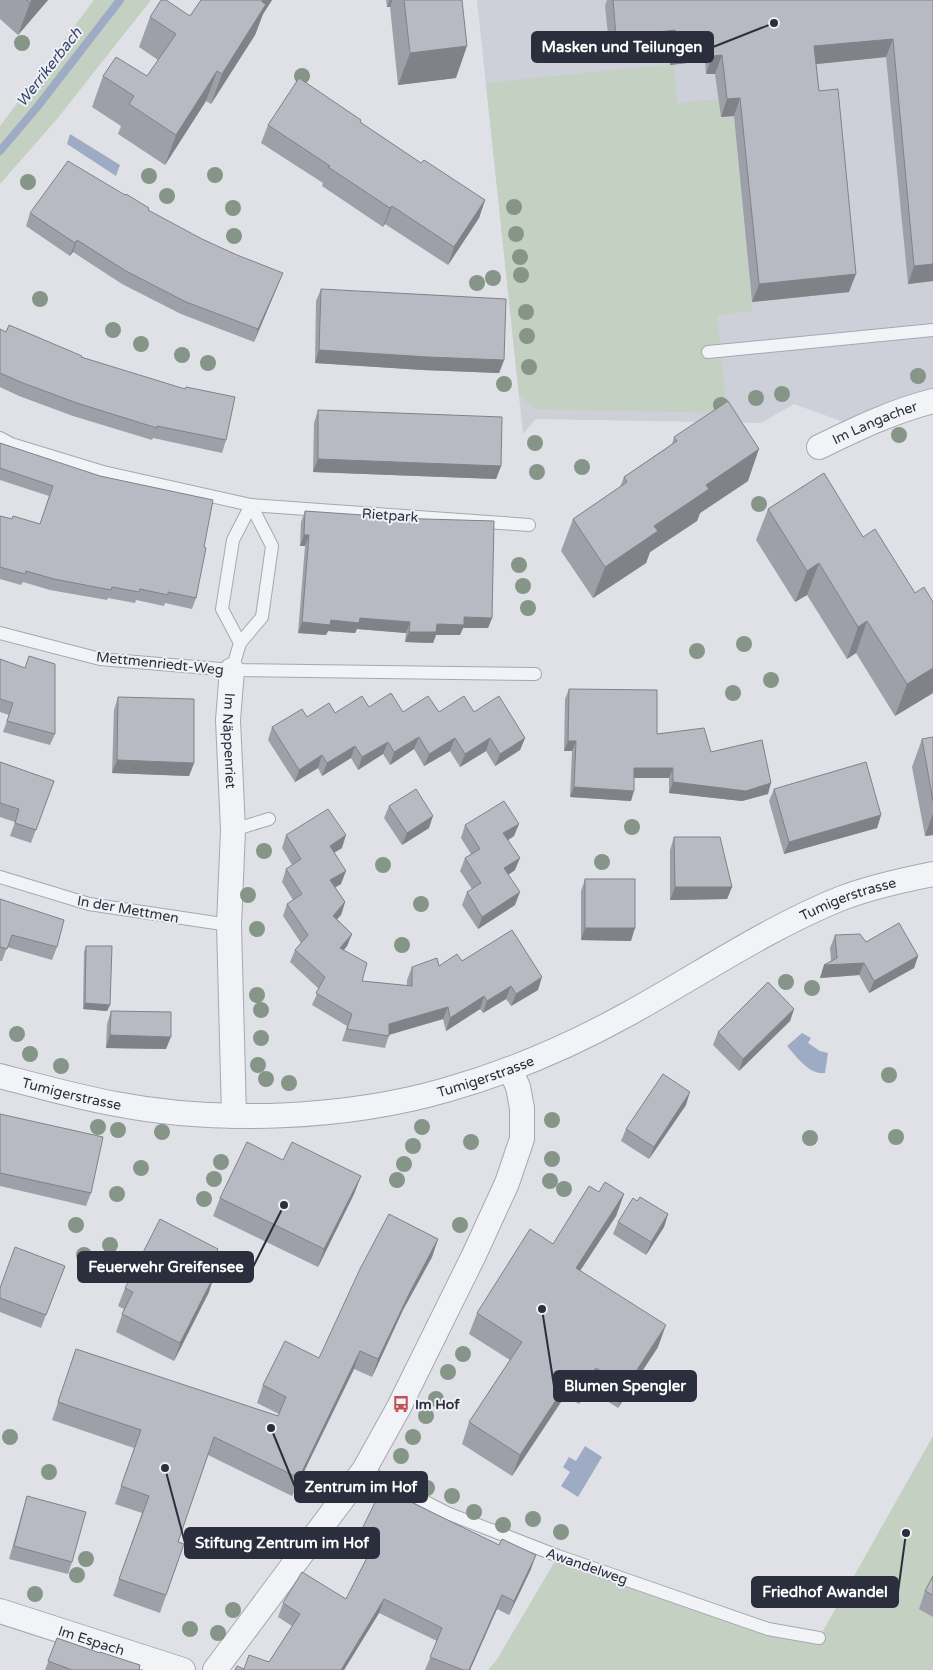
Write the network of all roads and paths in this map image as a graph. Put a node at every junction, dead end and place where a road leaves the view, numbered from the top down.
1 (933, 330) edge
2 (708, 352) dead end
3 (933, 401) edge
4 (0, 438) edge
5 (819, 447) dead end
6 (251, 505) junction
7 (529, 524) dead end
8 (0, 633) edge
9 (240, 643) junction
10 (232, 670) junction
11 (535, 674) dead end
12 (269, 819) dead end
13 (233, 830) junction
14 (933, 874) edge
15 (0, 878) edge
16 (229, 925) junction
17 (510, 1069) junction
18 (0, 1076) edge
19 (234, 1116) junction
20 (364, 1470) junction
21 (0, 1611) edge
22 (819, 1638) dead end
23 (183, 1670) edge
24 (215, 1670) edge

1 - 2 lane
3 - 5 street, Im Langacher
4 - 6 lane, Rietpark
6 - 7 lane, Rietpark
6 - 9 lane
6 - 9 lane
8 - 10 lane, Mettmenriedt-Weg
9 - 10 lane
10 - 11 lane
10 - 13 street, Im Näppenriet
12 - 13 lane
13 - 16 street, Im Näppenriet
14 - 17 street, Tumigerstrasse
15 - 16 lane, In der Mettmen
16 - 19 street, Im Näppenriet
17 - 19 street, Tumigerstrasse
17 - 20 street
18 - 19 street, Tumigerstrasse
20 - 22 lane, Awandelweg
20 - 24 street
21 - 23 street, Im Espach

